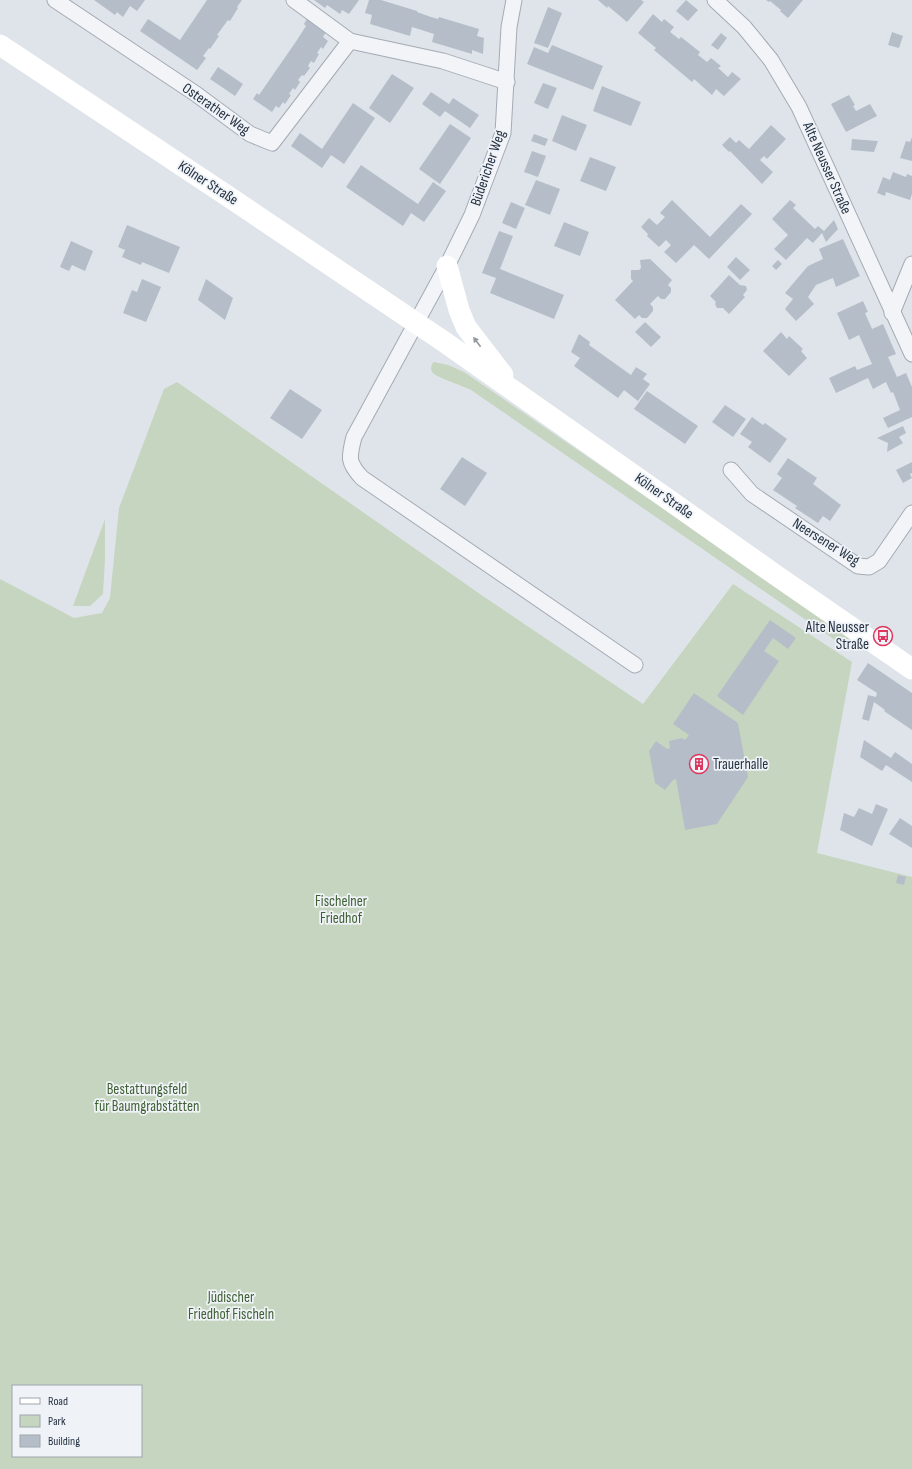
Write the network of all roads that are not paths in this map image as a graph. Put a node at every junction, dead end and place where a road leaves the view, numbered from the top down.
1 (55, 0) edge
2 (294, 0) edge
3 (514, 0) edge
4 (715, 0) edge
5 (350, 41) junction
6 (0, 45) edge
7 (507, 82) junction
8 (912, 264) edge
9 (447, 266) junction
10 (892, 313) junction
11 (416, 323) junction
12 (912, 354) edge
13 (519, 394) junction
14 (731, 470) dead end
15 (912, 513) edge
16 (634, 665) dead end
17 (912, 669) edge

1 - 5 street, Osterather Weg
2 - 5 street
3 - 7 street, Büdericher Weg
4 - 10 street, Alte Neusser Straße
5 - 7 street
6 - 11 main road, Kölner Straße
7 - 9 street, Büdericher Weg
8 - 10 street
9 - 11 street, Büdericher Weg
13 -> 9 main road
10 - 12 street, Alte Neusser Straße
11 - 13 main road, Kölner Straße
11 - 16 street
13 - 17 main road, Kölner Straße
14 - 15 street, Neersener Weg

